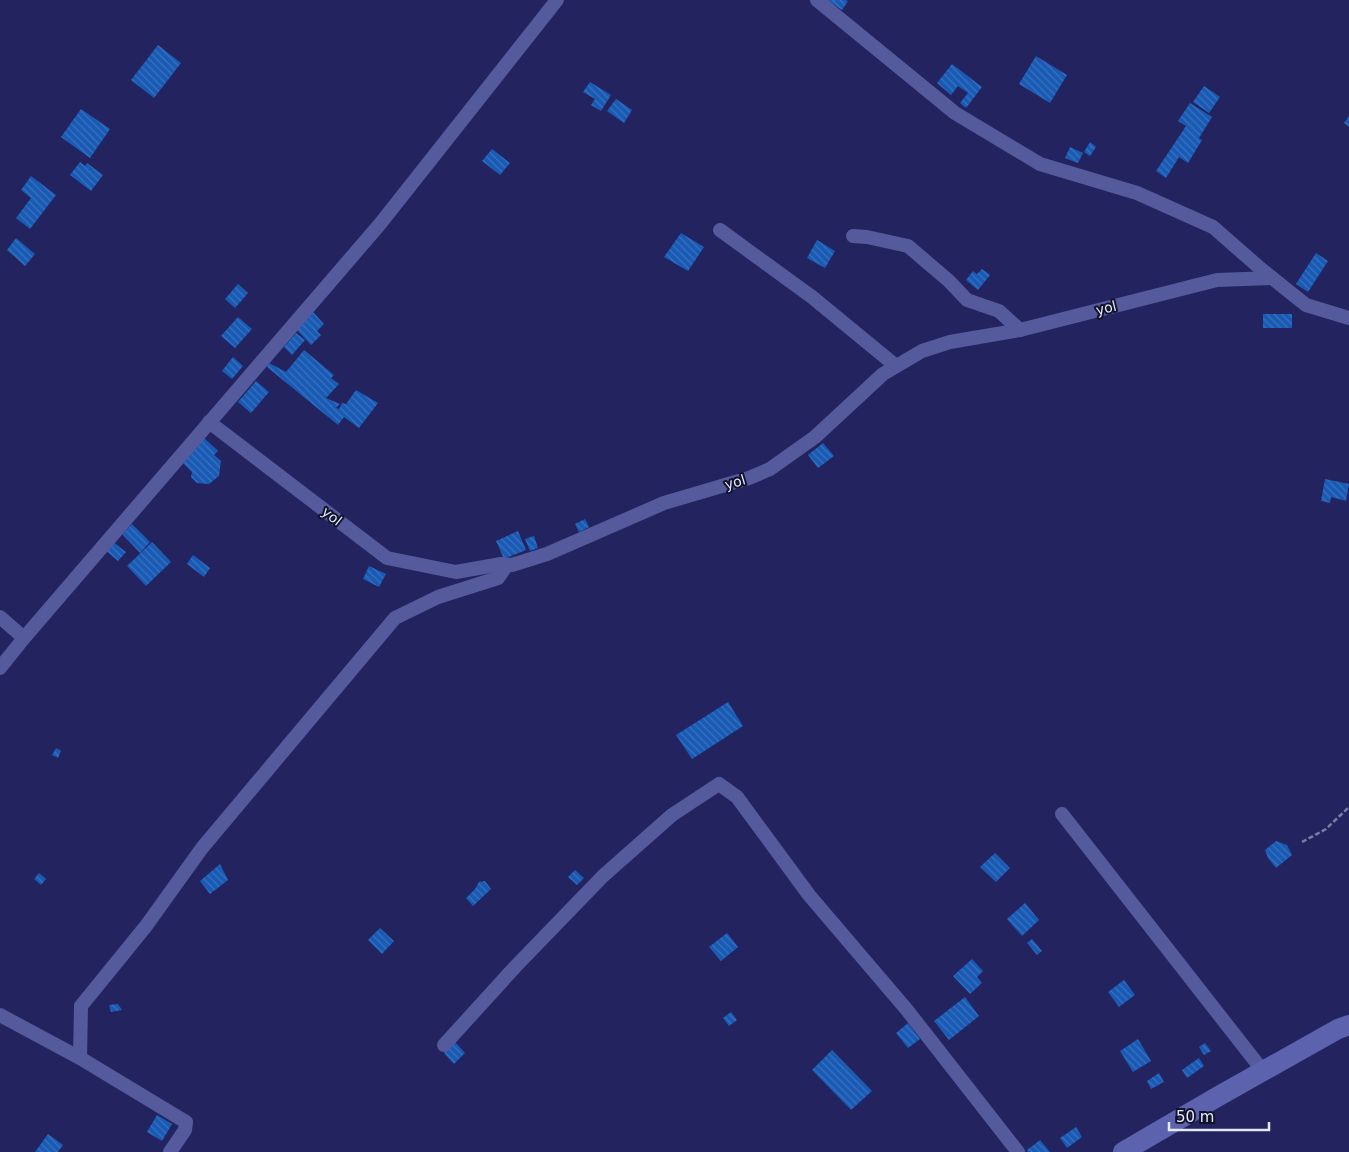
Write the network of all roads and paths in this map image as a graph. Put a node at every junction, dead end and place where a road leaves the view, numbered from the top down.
1 (557, 0) edge
2 (817, 0) edge
3 (720, 230) dead end
4 (853, 236) dead end
5 (1272, 278) junction
6 (1349, 318) edge
7 (1020, 330) junction
8 (896, 366) junction
9 (209, 422) junction
10 (507, 564) junction
11 (0, 617) edge
12 (24, 638) junction
13 (0, 668) edge
14 (1349, 807) edge
15 (1062, 814) dead end
16 (1302, 842) dead end
17 (0, 1015) edge
18 (1349, 1025) edge
19 (444, 1044) dead end
20 (80, 1058) junction
21 (1263, 1071) junction
22 (170, 1152) edge
23 (1018, 1152) edge
24 (1123, 1152) edge

1 - 9 street
2 - 5 street
3 - 8 street
4 - 7 street
5 - 6 street
5 - 7 street, yol
7 - 8 street, yol
8 - 10 street, yol
9 - 10 street, yol
9 - 12 street
10 - 20 street
11 - 12 street
12 - 13 street
14 - 16 path
15 - 21 street
17 - 20 street
18 - 21 main road
19 - 23 street
20 - 22 street
21 - 24 main road

